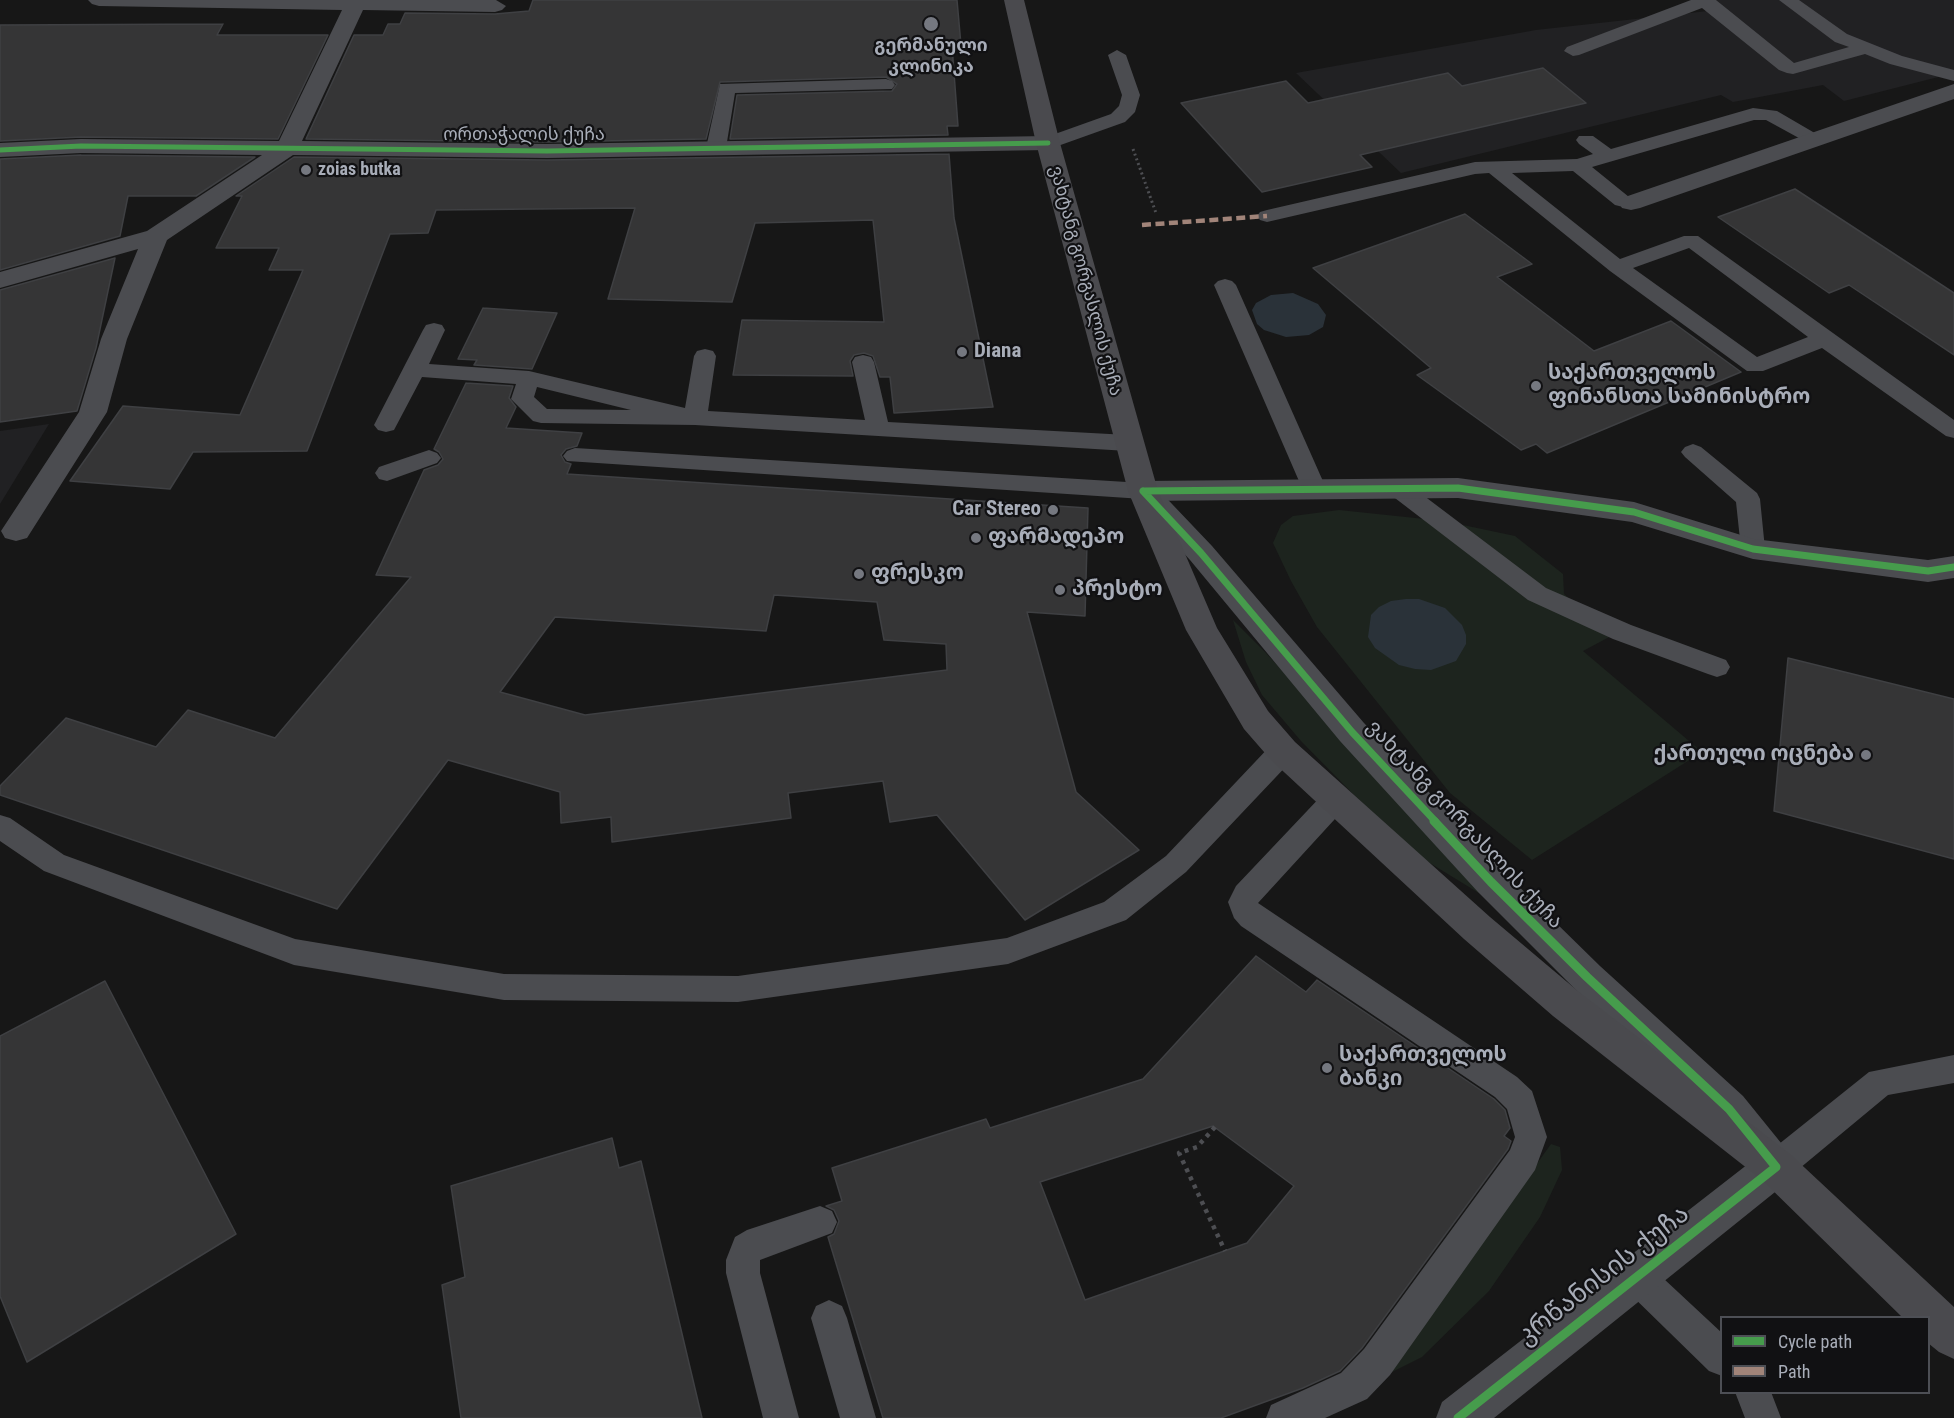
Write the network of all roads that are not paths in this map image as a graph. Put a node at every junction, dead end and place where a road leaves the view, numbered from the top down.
1 (99, 0) edge
2 (1014, 0) edge
3 (1788, 0) edge
4 (1705, 1) edge
5 (356, 4) junction
6 (495, 6) dead end
7 (1866, 48) junction
8 (1573, 51) dead end
9 (1117, 55) dead end
10 (1954, 76) edge
11 (886, 86) dead end
12 (1954, 91) edge
13 (1815, 139) junction
14 (1586, 140) dead end
15 (1048, 143) junction
16 (716, 148) junction
17 (287, 149) junction
18 (0, 150) edge
19 (1608, 156) junction
20 (1578, 165) junction
21 (1493, 167) junction
22 (1631, 203) joint
23 (1267, 216) dead end
24 (156, 236) junction
25 (1617, 267) junction
26 (0, 280) edge
27 (1225, 285) dead end
28 (434, 330) dead end
29 (1824, 339) junction
30 (705, 356) dead end
31 (863, 362) dead end
32 (415, 370) junction
33 (529, 378) junction
34 (696, 418) junction
35 (386, 425) dead end
36 (878, 429) junction
37 (1954, 431) edge
38 (1128, 443) junction
39 (1693, 452) dead end
40 (575, 456) dead end
41 (429, 458) dead end
42 (387, 473) dead end
43 (1314, 488) junction
44 (1399, 489) junction
45 (1143, 491) junction
46 (16, 531) dead end
47 (1754, 549) junction
48 (1954, 567) edge
49 (1717, 667) dead end
50 (1283, 751) junction
51 (1335, 800) junction
52 (0, 826) edge
53 (1954, 1070) edge
54 (1776, 1167) junction
55 (820, 1222) dead end
56 (1637, 1277) junction
57 (829, 1318) dead end
58 (1954, 1337) edge
59 (1720, 1356) edge
60 (1754, 1394) edge
61 (781, 1418) edge
62 (858, 1418) edge
63 (1284, 1418) edge
64 (1458, 1418) edge
65 (1763, 1418) edge

1 - 5 street
2 - 15 main road, ვახტანგ გორგასლის ქუჩა
3 - 7 lane
4 - 7 lane
4 - 8 lane
5 - 6 street
5 - 17 street
7 - 10 lane
9 - 15 lane
11 - 16 lane
12 - 13 street
13 - 19 lane
13 - 22 street
14 - 19 lane
15 - 16 street, ორთაჭალის ქუჩა
15 - 38 main road, ვახტანგ გორგასლის ქუჩა
16 - 17 street, ორთაჭალის ქუჩა
17 - 18 street, ორთაჭალის ქუჩა
17 - 24 street
19 - 20 lane
20 - 21 lane
20 - 22 lane
21 - 23 lane
21 - 25 lane
24 - 26 street
24 - 46 street
25 - 29 lane
25 - 29 lane
27 - 43 lane
28 - 32 lane
29 - 37 lane
30 - 34 lane
31 - 36 lane
32 - 33 lane
32 - 35 lane
33 - 34 lane
33 - 34 lane
34 - 36 lane
36 - 38 lane
38 - 45 main road, ვახტანგ გორგასლის ქუჩა
39 - 47 lane
40 - 45 lane
41 - 42 lane
43 - 44 street
43 - 45 street
44 - 47 street
44 - 49 lane
45 - 50 main road, ვახტანგ გორგასლის ქუჩა
45 - 54 street, ვახტანგ გორგასლის ქუჩა
47 - 48 street
50 - 51 main road, ვახტანგ გორგასლის ქუჩა
50 - 52 lane
51 - 54 main road, ვახტანგ გორგასლის ქუჩა
51 - 63 lane
53 - 54 lane
54 - 56 street, კრწანისის ქუჩა
54 - 58 main road, ვახტანგ გორგასლის ქუჩა
55 - 61 lane
56 - 59 lane
56 - 64 street, კრწანისის ქუჩა
57 - 62 lane
60 - 65 lane

